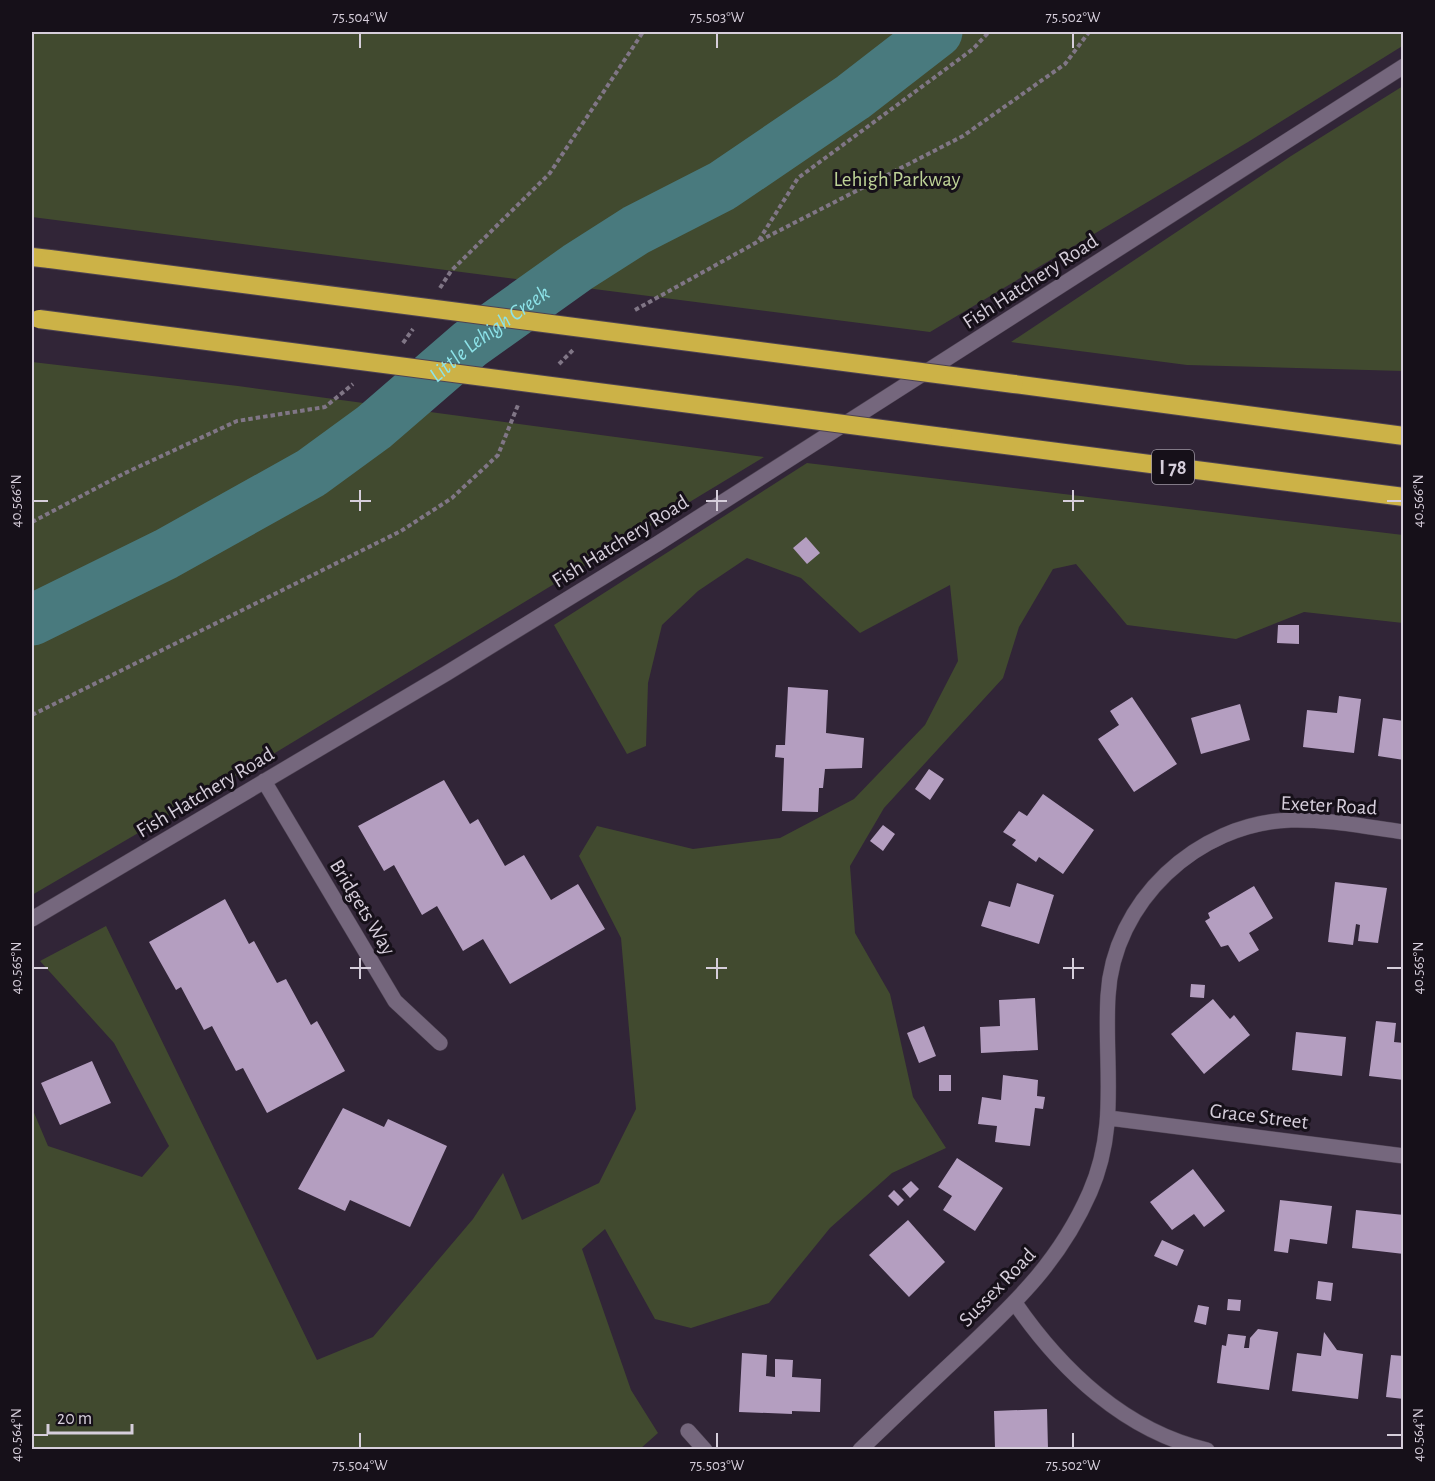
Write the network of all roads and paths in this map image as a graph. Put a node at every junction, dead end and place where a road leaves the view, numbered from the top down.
1 (989, 32) edge
2 (1404, 66) edge
3 (759, 241) dead end
4 (41, 258) edge
5 (35, 318) edge
6 (1404, 436) edge
7 (1404, 496) edge
8 (264, 781) junction
9 (1404, 832) edge
10 (32, 918) edge
11 (440, 1043) dead end
12 (1109, 1118) junction
13 (1404, 1156) edge
14 (1015, 1303) junction
15 (688, 1431) dead end
16 (705, 1449) edge
17 (860, 1449) edge
18 (1207, 1449) edge

1 - 3 path
2 - 8 street, Fish Hatchery Road
4 - 6 highway, bridge
5 - 7 highway, I 78, bridge
8 - 10 street, Fish Hatchery Road
8 - 11 street, Bridgets Way
9 - 12 street, Exeter Road
12 - 13 street, Grace Street
12 - 14 street, Sussex Road
14 - 17 street, Sussex Road
14 - 18 street
15 - 16 street

